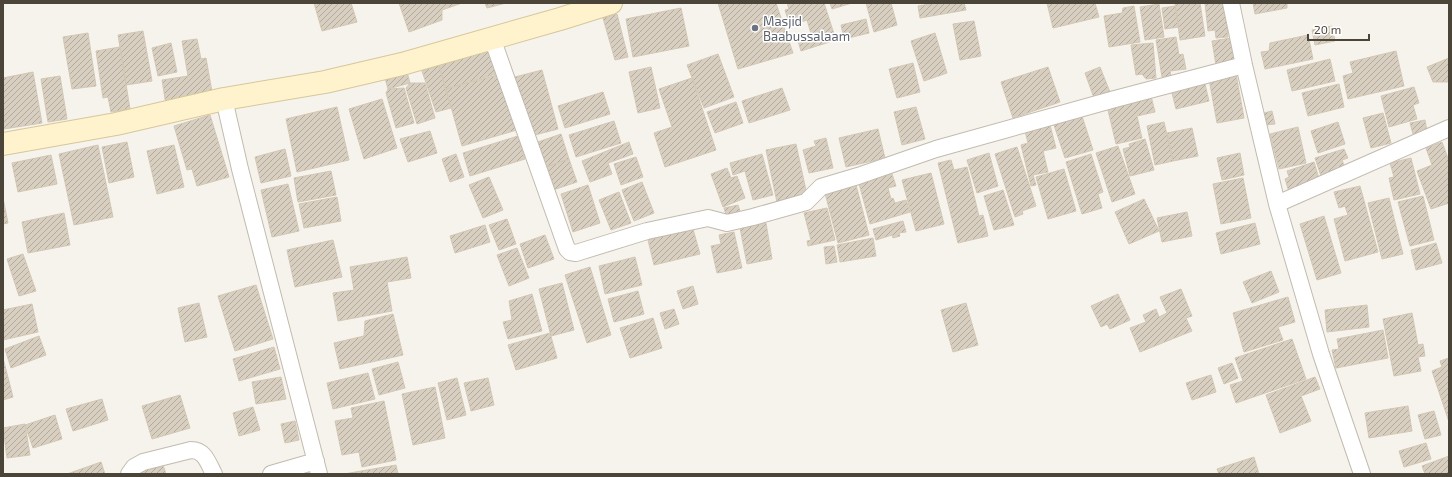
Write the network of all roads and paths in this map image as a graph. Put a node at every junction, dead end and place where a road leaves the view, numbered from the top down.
1 (611, 3) edge
2 (1231, 3) edge
3 (492, 38) junction
4 (1244, 65) junction
5 (224, 99) junction
6 (1449, 128) edge
7 (3, 144) edge
8 (1277, 204) junction
9 (317, 467) edge
10 (129, 474) edge
11 (214, 474) edge
12 (271, 474) edge
13 (1362, 474) edge

1 - 3 street
2 - 4 street
3 - 4 street
3 - 5 street
4 - 8 street
5 - 7 street
5 - 9 street
6 - 8 street
8 - 13 street
9 - 12 street
10 - 11 street

